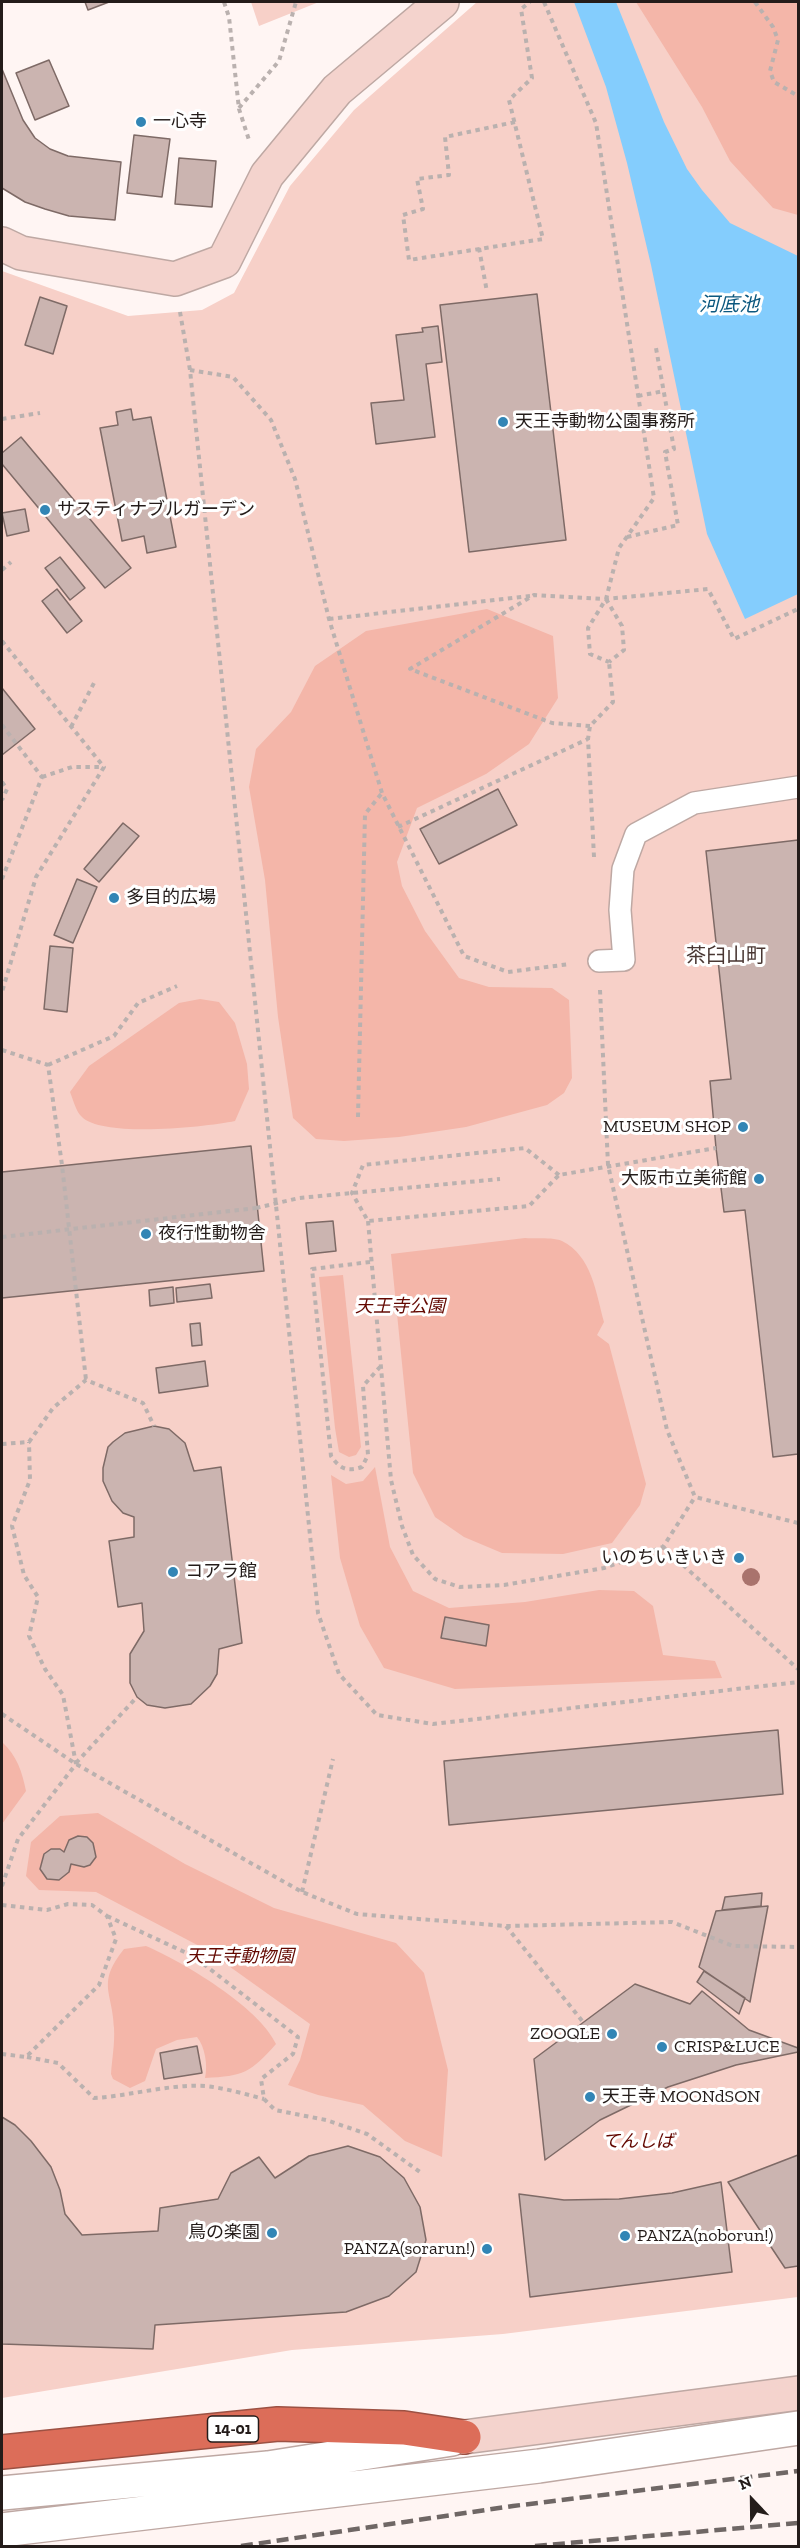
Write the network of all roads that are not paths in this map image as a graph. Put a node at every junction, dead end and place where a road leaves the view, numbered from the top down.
1 (442, 2) edge
2 (2, 244) edge
3 (798, 787) edge
4 (599, 961) road end
5 (798, 2393) edge
6 (798, 2428) edge
7 (464, 2437) junction
8 (2, 2452) edge
9 (2, 2493) edge
10 (2, 2530) edge

1 - 2 street
3 - 4 lane
5 - 7 street
6 - 10 street
7 - 8 highway, 14-01
7 - 9 street

